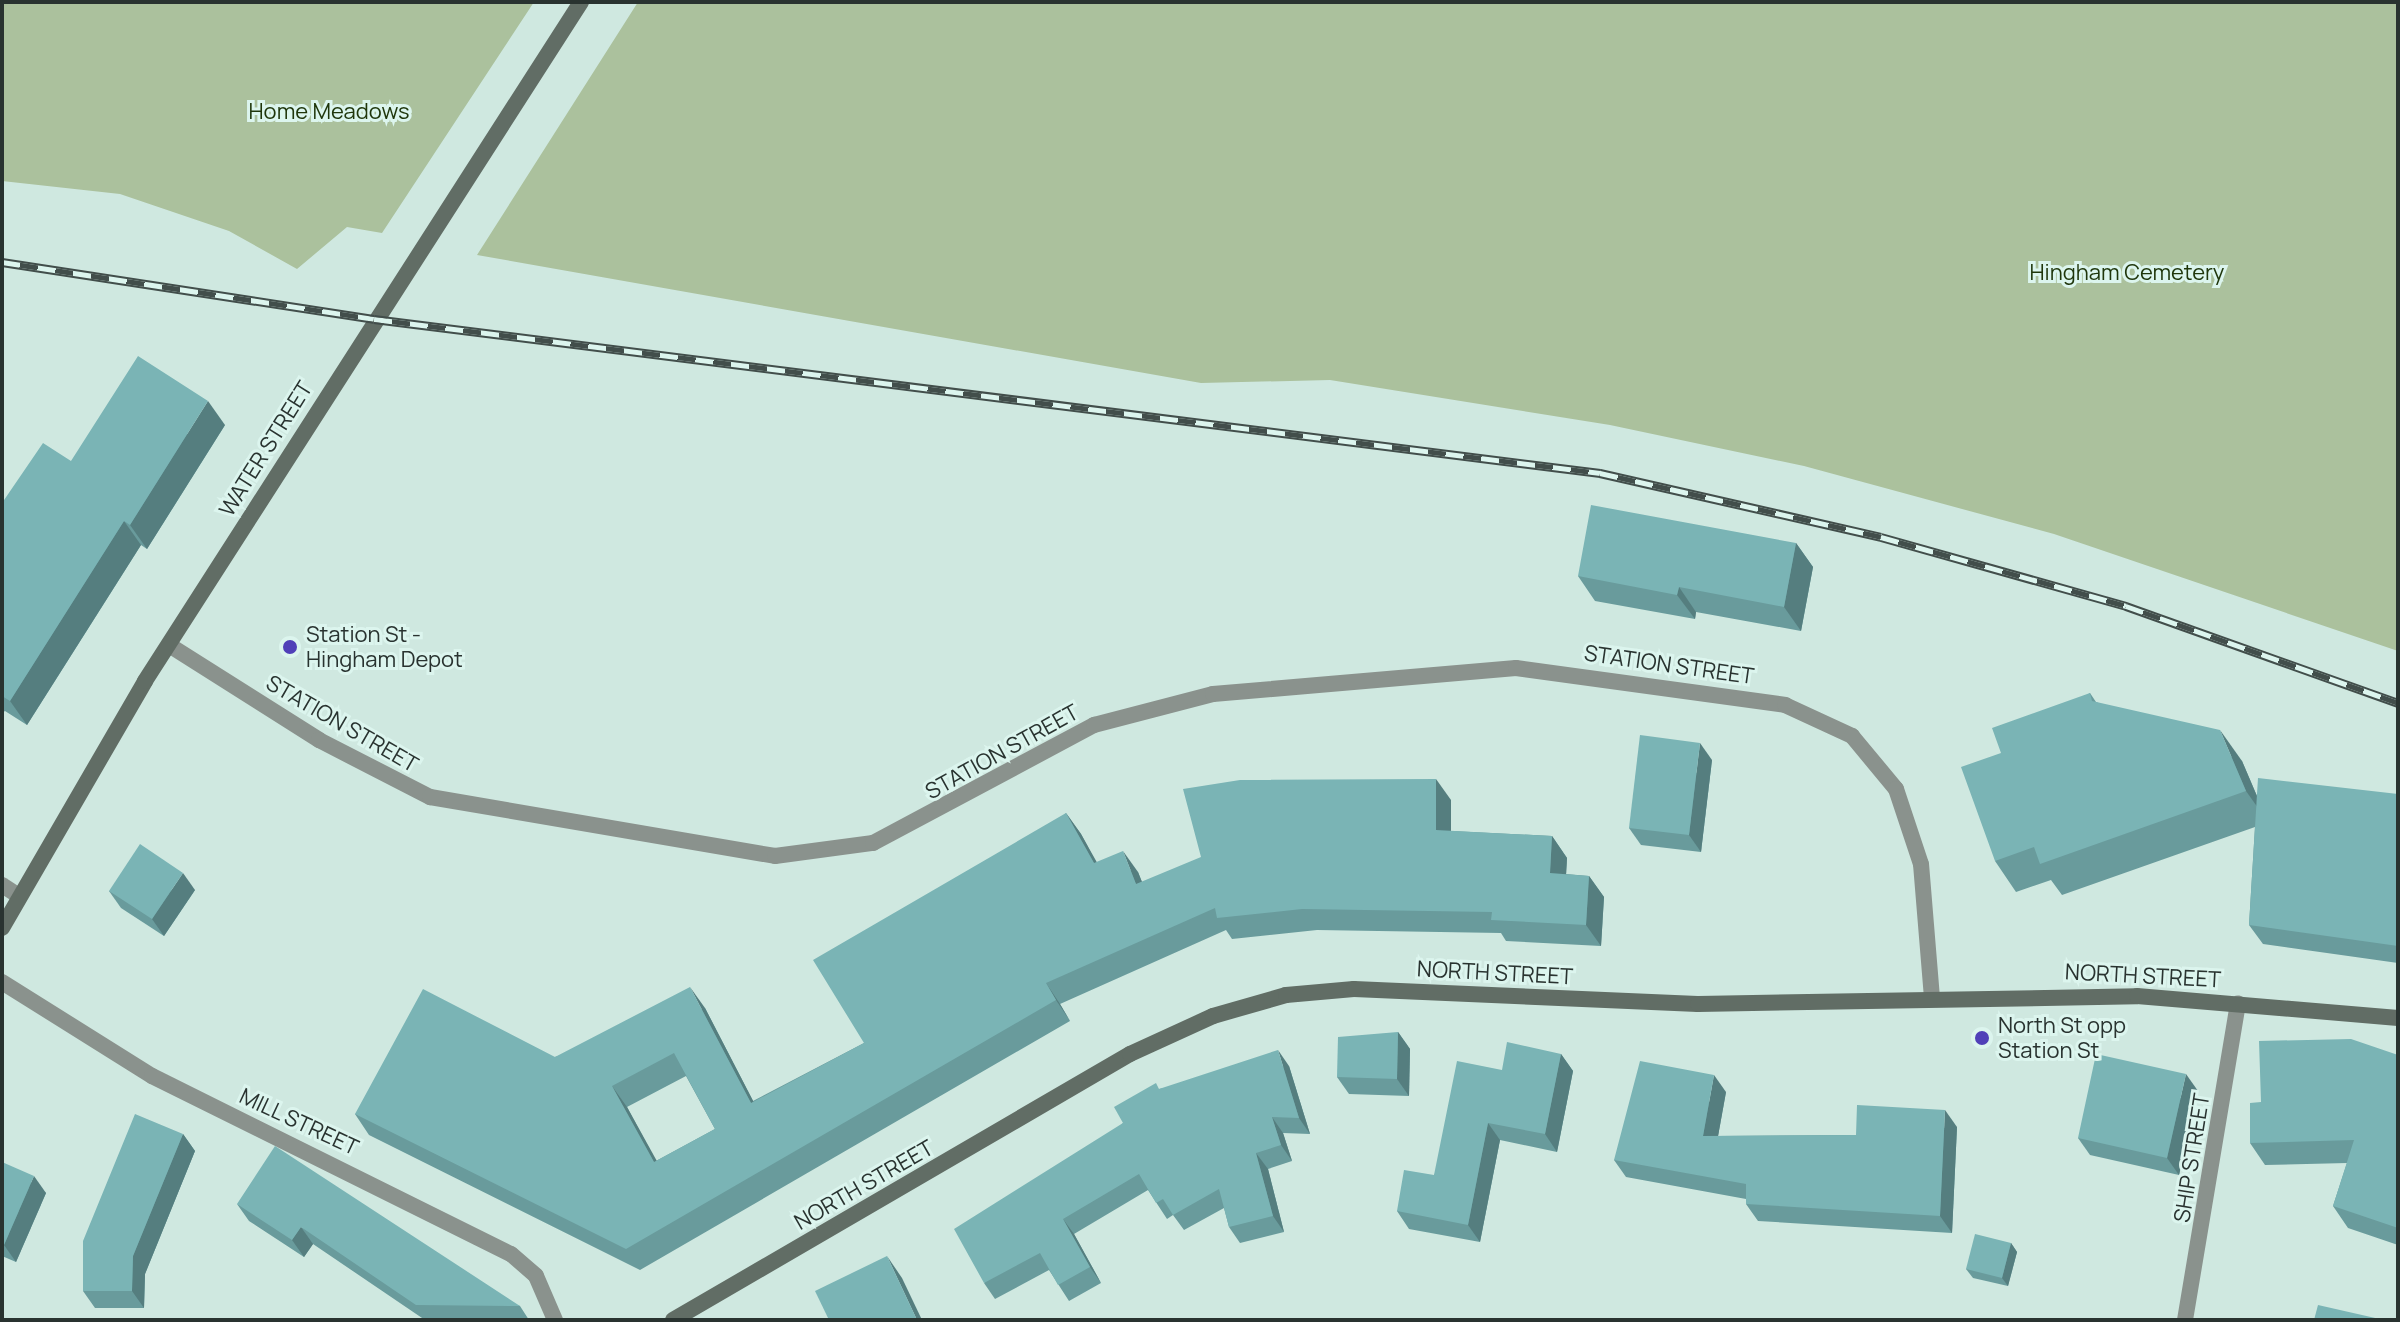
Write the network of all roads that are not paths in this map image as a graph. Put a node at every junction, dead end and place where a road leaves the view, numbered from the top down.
1 (581, 2) edge
2 (169, 645) junction
3 (2, 885) edge
4 (19, 896) junction
5 (2, 928) edge
6 (2, 982) edge
7 (1932, 997) junction
8 (2238, 1003) junction
9 (2398, 1018) edge
10 (555, 1320) edge
11 (673, 1320) edge
12 (2185, 1320) edge

1 - 2 main road, WATER STREET
2 - 4 main road, WATER STREET
2 - 7 street, STATION STREET
3 - 4 street
4 - 5 main road, WATER STREET
6 - 10 street, MILL STREET
7 - 8 main road, NORTH STREET
7 - 11 main road, NORTH STREET
8 - 9 main road, NORTH STREET
8 - 12 street, SHIP STREET

